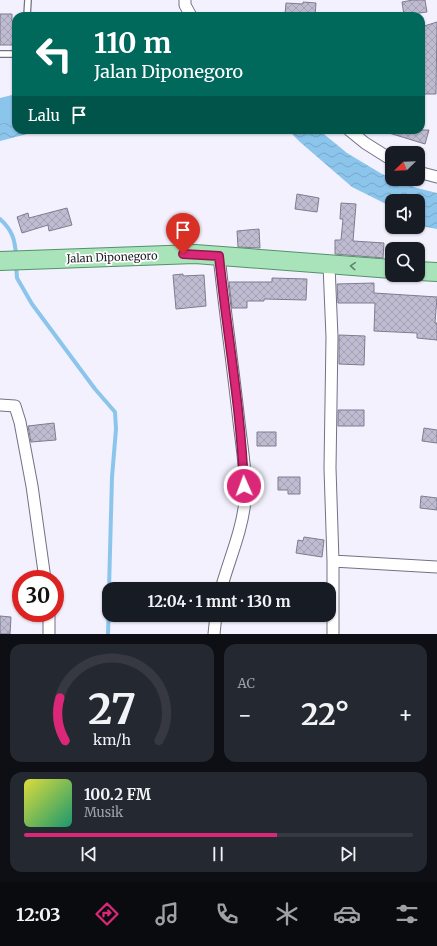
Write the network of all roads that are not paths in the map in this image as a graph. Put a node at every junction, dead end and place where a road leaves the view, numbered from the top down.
1 (28, 0) edge
2 (185, 0) edge
3 (28, 12) edge
4 (188, 12) edge
5 (0, 54) edge
6 (12, 54) edge
7 (354, 134) edge
8 (385, 156) edge
9 (425, 174) edge
10 (437, 177) edge
11 (219, 256) junction
12 (0, 261) edge
13 (329, 265) junction
14 (385, 269) edge
15 (425, 271) edge
16 (437, 272) edge
17 (0, 405) edge
18 (333, 561) junction
19 (437, 566) edge
20 (44, 570) edge
21 (223, 582) edge
22 (49, 622) edge
23 (215, 622) edge
24 (49, 634) edge
25 (214, 634) edge
26 (333, 634) edge

1 - 3 lane
2 - 4 street
5 - 6 lane
7 - 8 street
9 - 10 street
11 - 12 main road, Jalan Diponegoro
11 - 13 main road, Jalan Diponegoro
11 - 21 street
14 -> 13 main road, Jalan Diponegoro
13 - 18 street
15 - 16 main road
17 - 20 street
18 - 19 street
18 - 26 street
22 - 24 street
23 - 25 street

